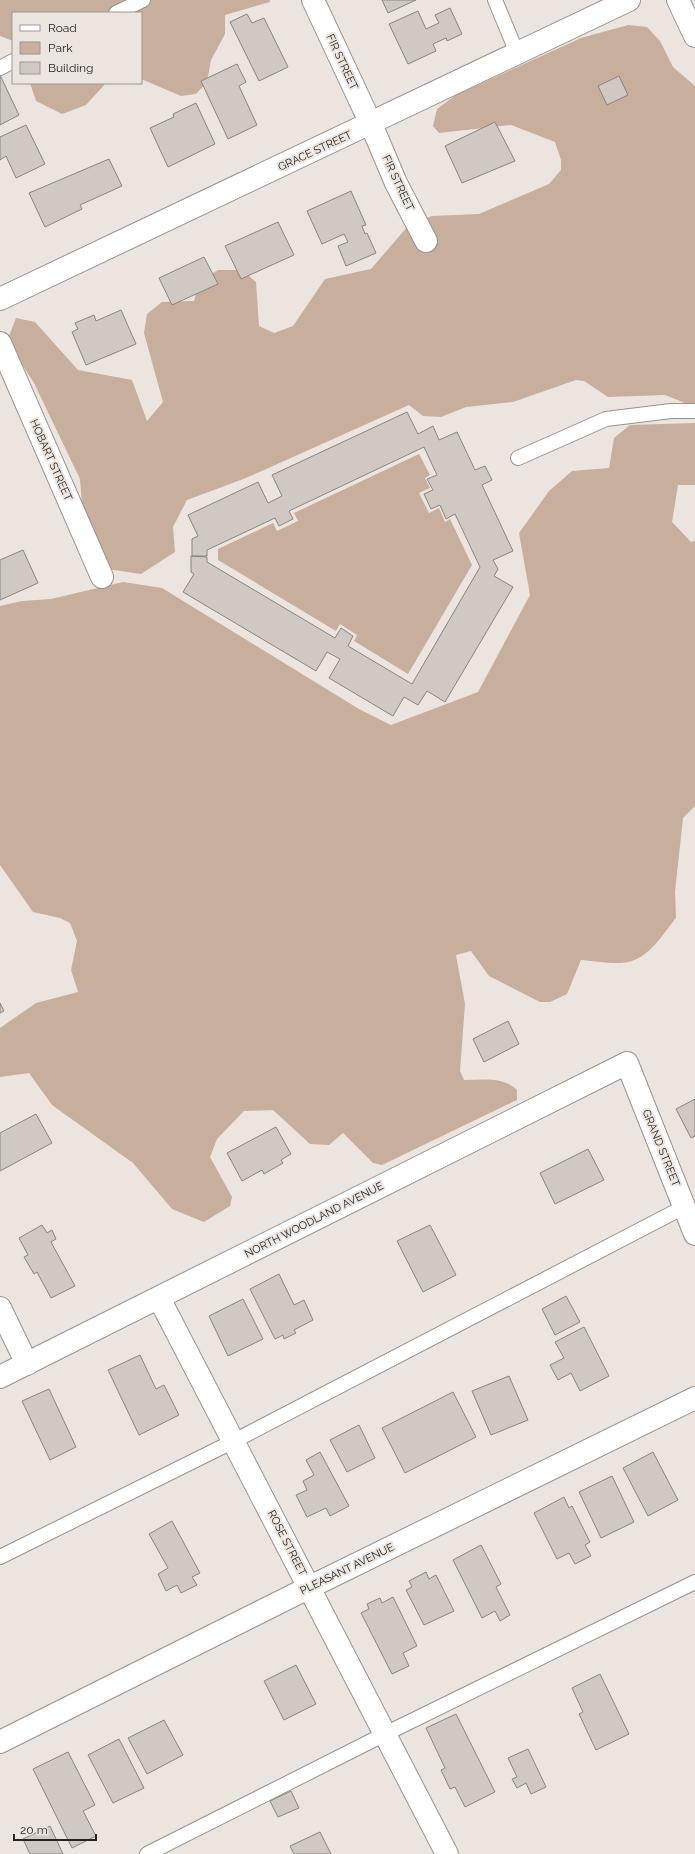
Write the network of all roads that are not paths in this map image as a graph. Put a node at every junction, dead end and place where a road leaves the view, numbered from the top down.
1 (143, 0) edge
2 (313, 0) edge
3 (495, 0) edge
4 (629, 0) edge
5 (678, 0) edge
6 (118, 12) edge
7 (695, 36) edge
8 (517, 53) junction
9 (12, 62) edge
10 (0, 68) edge
11 (371, 124) junction
12 (426, 241) dead end
13 (0, 299) edge
14 (0, 343) edge
15 (695, 411) edge
16 (518, 458) dead end
17 (102, 577) dead end
18 (627, 1063) joint
19 (684, 1207) junction
20 (695, 1234) edge
21 (159, 1298) junction
22 (0, 1308) edge
23 (27, 1364) junction
24 (0, 1377) edge
25 (695, 1398) edge
26 (234, 1441) junction
27 (0, 1557) edge
28 (695, 1582) edge
29 (310, 1587) junction
30 (385, 1734) junction
31 (0, 1742) edge
32 (147, 1854) edge
33 (447, 1854) edge

1 - 6 lane
2 - 11 street, FIR STREET
3 - 8 lane
4 - 8 street, GRACE STREET
5 - 7 street
8 - 11 street, GRACE STREET
9 - 10 lane
11 - 12 street, FIR STREET
11 - 13 street, GRACE STREET
14 - 17 street, HOBART STREET
15 - 16 lane
18 - 19 street, GRAND STREET
18 - 21 street, NORTH WOODLAND AVENUE
19 - 20 street, GRAND STREET
19 - 26 lane
21 - 23 street, NORTH WOODLAND AVENUE
21 - 26 street, ROSE STREET
22 - 23 street
23 - 24 street, NORTH WOODLAND AVENUE
25 - 29 street, PLEASANT AVENUE
26 - 27 lane
26 - 29 street, ROSE STREET
28 - 30 lane
29 - 30 street, ROSE STREET
29 - 31 street, PLEASANT AVENUE
30 - 32 lane
30 - 33 street, ROSE STREET

